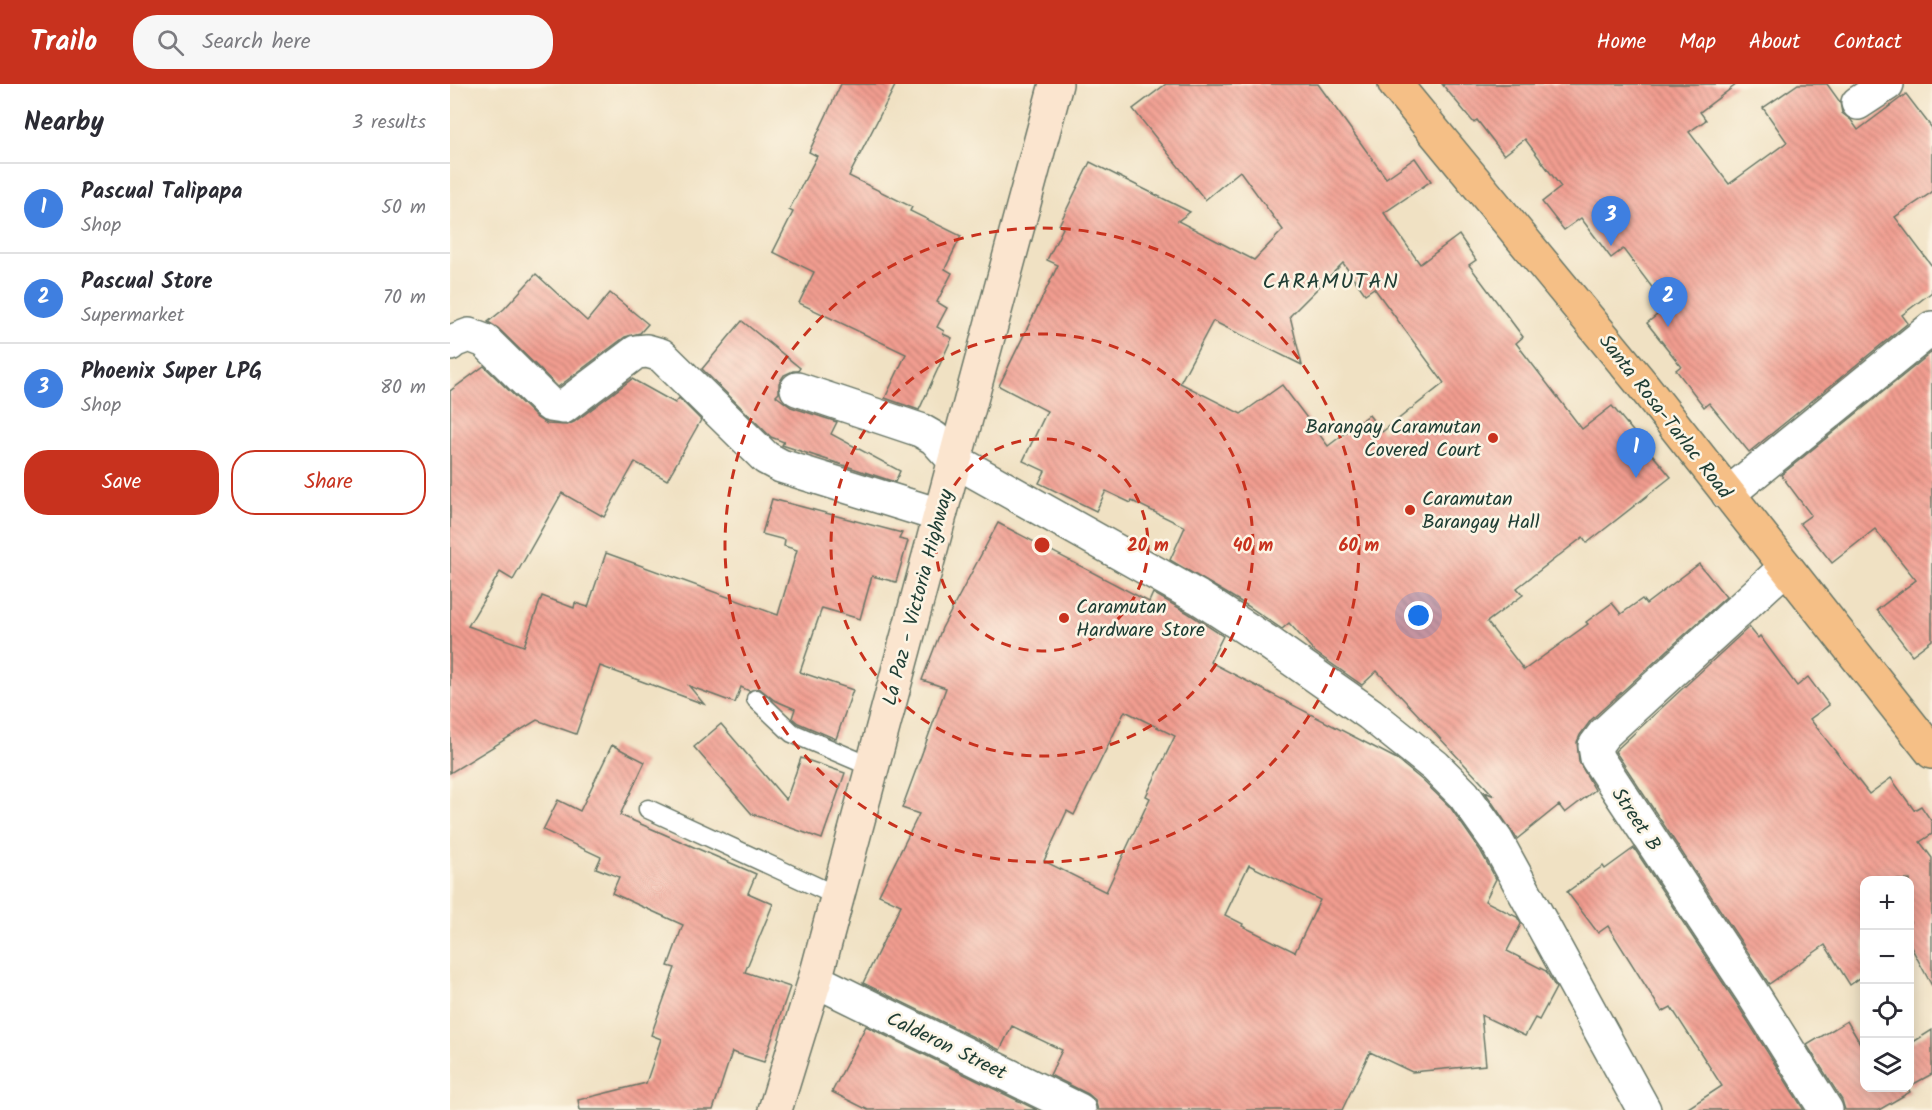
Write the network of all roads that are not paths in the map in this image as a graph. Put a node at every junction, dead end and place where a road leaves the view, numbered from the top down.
1 (1056, 84) edge
2 (1395, 84) edge
3 (1887, 84) edge
4 (1858, 103) dead end
5 (1932, 328) edge
6 (450, 344) edge
7 (797, 389) dead end
8 (954, 460) junction
9 (1728, 494) junction
10 (939, 515) junction
11 (1786, 567) junction
12 (756, 699) dead end
13 (1932, 752) edge
14 (872, 767) junction
15 (648, 809) dead end
16 (837, 896) junction
17 (814, 980) junction
18 (775, 1110) edge
19 (1078, 1110) edge
20 (1644, 1110) edge
21 (1826, 1110) edge

1 - 8 main road, La Paz - Victoria Highway
2 - 9 highway, Santa Rosa-Tarlac Road
3 - 4 street
5 - 9 street
6 - 10 street
7 - 8 street
8 - 10 main road, La Paz - Victoria Highway
8 - 20 street
9 - 11 highway, Santa Rosa-Tarlac Road
10 - 14 main road, La Paz - Victoria Highway
11 - 13 highway, Santa Rosa-Tarlac Road
11 - 21 street, Street B
12 - 14 lane
14 - 16 main road, La Paz - Victoria Highway
15 - 16 lane
16 - 17 main road, La Paz - Victoria Highway
17 - 18 main road, La Paz - Victoria Highway
17 - 19 street, Calderon Street

